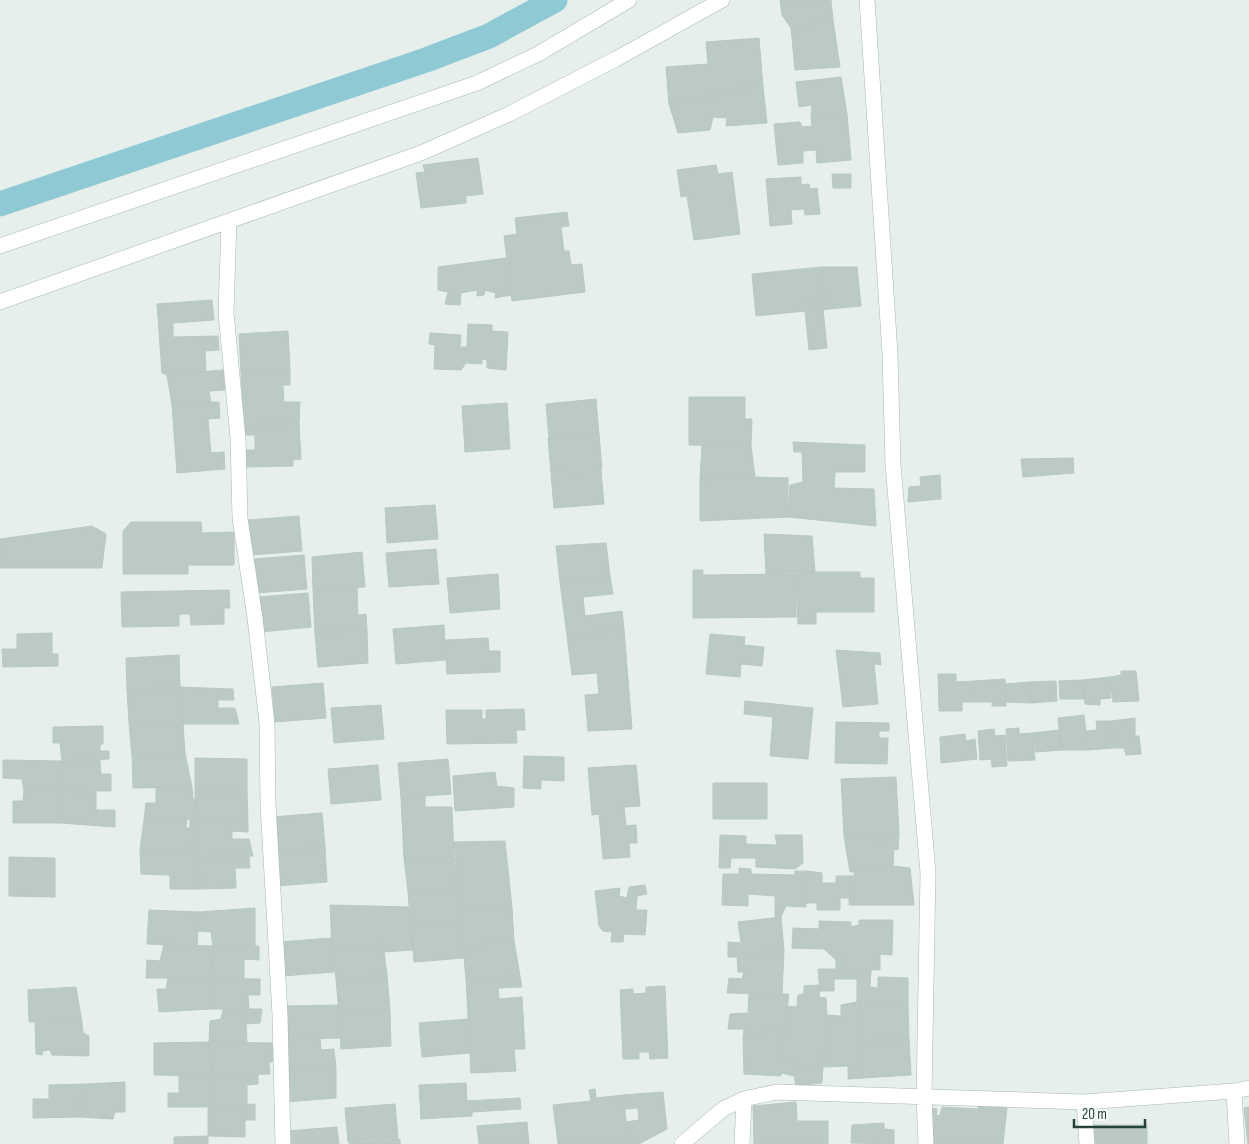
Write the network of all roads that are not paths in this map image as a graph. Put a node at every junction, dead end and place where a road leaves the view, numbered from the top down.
1 (629, 0) edge
2 (722, 0) edge
3 (867, 0) edge
4 (228, 222) junction
5 (0, 246) edge
6 (0, 302) edge
7 (1242, 1089) edge
8 (924, 1096) junction
9 (744, 1099) junction
10 (1084, 1102) junction
11 (284, 1144) edge
12 (682, 1144) edge
13 (742, 1144) edge
14 (926, 1144) edge
15 (1087, 1144) edge
16 (1237, 1144) edge

1 - 5 street
2 - 4 street
3 - 8 street
4 - 6 street
4 - 11 street
7 - 10 street
7 - 16 street
8 - 9 street
8 - 10 street
8 - 14 street
9 - 12 street
9 - 13 street
10 - 15 street

